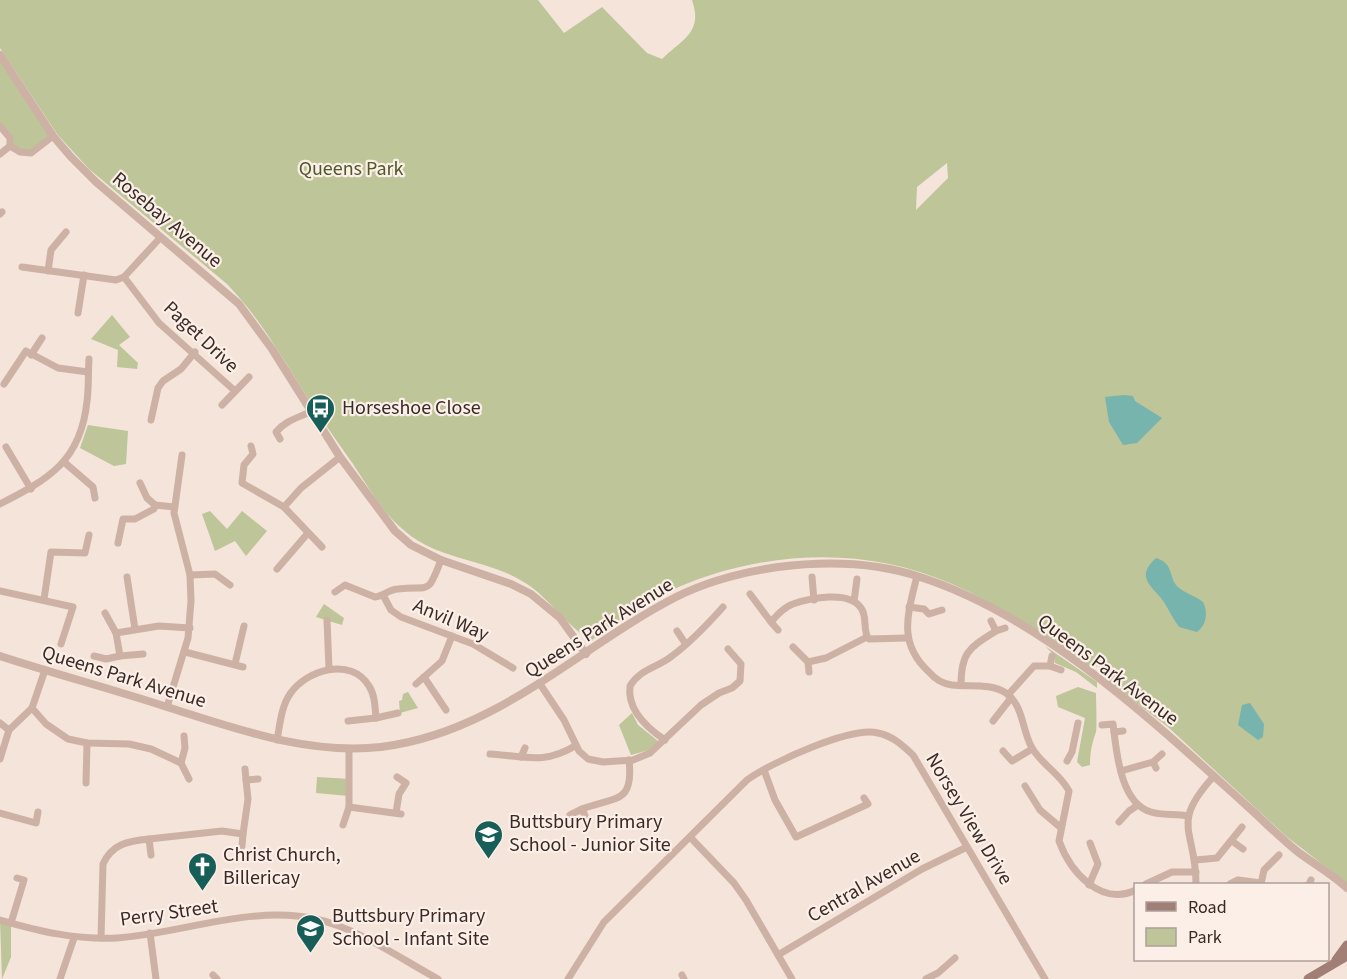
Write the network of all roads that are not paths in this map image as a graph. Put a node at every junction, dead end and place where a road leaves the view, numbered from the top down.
1 (0, 55) edge
2 (0, 126) edge
3 (53, 136) junction
4 (10, 146) junction
5 (0, 154) edge
6 (66, 232) dead end
7 (160, 238) junction
8 (22, 267) dead end
9 (48, 271) junction
10 (84, 275) junction
11 (124, 277) junction
12 (78, 313) dead end
13 (42, 338) dead end
14 (195, 352) junction
15 (32, 355) junction
16 (89, 360) dead end
17 (88, 372) junction
18 (249, 377) dead end
19 (4, 384) dead end
20 (235, 391) junction
21 (222, 405) dead end
22 (310, 412) junction
23 (151, 420) dead end
24 (280, 439) dead end
25 (251, 446) dead end
26 (6, 447) dead end
27 (182, 455) dead end
28 (340, 457) junction
29 (64, 462) junction
30 (140, 483) dead end
31 (31, 489) junction
32 (95, 498) dead end
33 (0, 504) edge
34 (155, 505) junction
35 (174, 507) junction
36 (284, 507) junction
37 (308, 532) junction
38 (88, 535) dead end
39 (118, 543) dead end
40 (322, 548) dead end
41 (441, 560) junction
42 (277, 569) dead end
43 (226, 571) dead end
44 (190, 575) junction
45 (127, 576) dead end
46 (917, 576) junction
47 (221, 577) junction
48 (812, 577) dead end
49 (857, 579) dead end
50 (230, 585) dead end
51 (0, 591) edge
52 (335, 592) dead end
53 (750, 594) dead end
54 (383, 595) junction
55 (44, 599) junction
56 (814, 600) junction
57 (854, 601) junction
58 (723, 607) dead end
59 (909, 607) junction
60 (942, 610) dead end
61 (105, 613) dead end
62 (327, 620) dead end
63 (991, 621) dead end
64 (771, 622) junction
65 (244, 626) dead end
66 (190, 628) junction
67 (1005, 628) dead end
68 (135, 629) junction
69 (778, 630) dead end
70 (996, 630) junction
71 (676, 631) dead end
72 (116, 633) junction
73 (452, 636) junction
74 (867, 637) junction
75 (907, 638) junction
76 (685, 643) junction
77 (62, 644) dead end
78 (794, 647) dead end
79 (728, 649) dead end
80 (185, 652) junction
81 (143, 654) dead end
82 (586, 654) junction
83 (0, 656) edge
84 (94, 656) dead end
85 (120, 656) junction
86 (1052, 656) dead end
87 (808, 662) junction
88 (235, 664) junction
89 (1050, 666) junction
90 (243, 668) dead end
91 (513, 668) dead end
92 (329, 669) junction
93 (45, 670) junction
94 (1061, 670) dead end
95 (809, 672) dead end
96 (424, 677) junction
97 (417, 684) dead end
98 (540, 684) junction
99 (716, 684) dead end
100 (961, 685) junction
101 (719, 693) junction
102 (1010, 696) junction
103 (167, 707) junction
104 (32, 708) junction
105 (446, 710) dead end
106 (398, 713) dead end
107 (376, 718) junction
108 (348, 721) dead end
109 (993, 721) dead end
110 (0, 723) edge
111 (1078, 723) dead end
112 (1102, 725) dead end
113 (9, 730) junction
114 (1122, 731) dead end
115 (1114, 732) junction
116 (184, 736) dead end
117 (277, 740) junction
118 (665, 740) junction
119 (87, 743) junction
120 (575, 746) junction
121 (525, 748) dead end
122 (350, 749) junction
123 (1032, 749) junction
124 (1003, 751) dead end
125 (490, 754) dead end
126 (1162, 754) dead end
127 (521, 757) junction
128 (0, 759) edge
129 (629, 760) junction
130 (1066, 761) dead end
131 (181, 763) junction
132 (245, 769) dead end
133 (764, 770) junction
134 (1121, 771) junction
135 (397, 777) dead end
136 (1214, 777) junction
137 (189, 779) dead end
138 (258, 779) dead end
139 (246, 780) junction
140 (86, 783) dead end
141 (1025, 786) dead end
142 (868, 804) dead end
143 (1138, 805) junction
144 (349, 807) junction
145 (38, 812) dead end
146 (0, 813) edge
147 (570, 815) dead end
148 (1188, 816) junction
149 (1119, 822) dead end
150 (344, 825) dead end
151 (1242, 827) dead end
152 (1060, 828) junction
153 (243, 834) junction
154 (690, 837) junction
155 (149, 839) junction
156 (1232, 840) junction
157 (1090, 843) dead end
158 (242, 846) dead end
159 (967, 848) junction
160 (1243, 849) dead end
161 (151, 855) dead end
162 (1279, 855) dead end
163 (1196, 860) junction
164 (1196, 872) junction
165 (33, 882) dead end
166 (1150, 883) edge
167 (1196, 883) edge
168 (1233, 883) edge
169 (1255, 883) edge
170 (1261, 883) edge
171 (1089, 885) junction
172 (1347, 888) edge
173 (1134, 891) edge
174 (0, 920) edge
175 (11, 923) junction
176 (150, 933) junction
177 (74, 938) junction
178 (101, 938) junction
179 (1347, 945) edge
180 (778, 955) junction
181 (1347, 956) edge
182 (955, 958) dead end
183 (1330, 966) junction
184 (433, 978) edge
185 (60, 979) edge
186 (156, 979) edge
187 (568, 979) edge
188 (792, 979) edge
189 (926, 979) edge
190 (1045, 979) edge
191 (1308, 979) edge

1 - 3 street, Rosebay Avenue
2 - 4 street
3 - 4 street
3 - 7 street, Rosebay Avenue
4 - 5 street
6 - 9 street
7 - 11 street
7 - 22 street, Rosebay Avenue
8 - 9 street
9 - 10 street
10 - 11 street
10 - 12 street
11 - 14 street, Paget Drive
13 - 15 street
14 - 20 street, Paget Drive
14 - 23 street
15 - 17 street
15 - 19 street
16 - 17 street
17 - 29 street
18 - 20 street, Paget Drive
20 - 21 street, Paget Drive
22 - 24 street
22 - 28 street, Rosebay Avenue
25 - 36 street
26 - 31 street
27 - 35 street
28 - 36 street
28 - 41 street, Rosebay Avenue
29 - 31 street
29 - 32 street
30 - 34 street
31 - 33 street
34 - 35 street
34 - 39 street
35 - 44 street
36 - 37 street
37 - 40 street
37 - 42 street
38 - 55 street
41 - 54 street
41 - 82 street, Rosebay Avenue
43 - 47 street
44 - 47 street
44 - 66 street
45 - 68 street
46 - 59 street
46 - 82 street, Queens Park Avenue
46 - 136 street, Queens Park Avenue
47 - 50 street
48 - 56 street
49 - 57 street
51 - 55 street
52 - 54 street
53 - 64 street
54 - 73 street, Anvil Way
55 - 77 street
56 - 57 street
56 - 64 street
57 - 74 street
58 - 76 street
59 - 60 street
59 - 75 street
61 - 72 street
62 - 92 street
63 - 70 street
64 - 69 street
65 - 88 street
66 - 68 street
66 - 80 street
67 - 70 street
68 - 72 street
70 - 100 street
71 - 76 street
72 - 85 street
73 - 91 street, Anvil Way
73 - 96 street
74 - 75 street
74 - 87 street
75 - 100 street
76 - 118 street
78 - 87 street
79 - 101 street
80 - 88 street
80 - 103 street
81 - 85 street
82 - 98 street, Queens Park Avenue
83 - 93 street, Queens Park Avenue
84 - 85 street
86 - 89 street
87 - 95 street
88 - 90 street
89 - 94 street
89 - 102 street
92 - 107 street
92 - 117 street
93 - 103 street, Queens Park Avenue
93 - 104 street
96 - 97 street
96 - 105 street
98 - 120 street
98 - 122 street, Queens Park Avenue
99 - 101 street
100 - 102 street
101 - 118 street
102 - 109 street
102 - 123 street
103 - 117 street, Queens Park Avenue
104 - 113 street
104 - 119 street
106 - 107 street
107 - 108 street
110 - 113 street
111 - 130 street
112 - 115 street
113 - 128 street
114 - 115 street
115 - 134 street
116 - 131 street
117 - 122 street, Queens Park Avenue
118 - 129 street
119 - 131 street
119 - 140 street
120 - 127 street
120 - 129 street
121 - 127 street
122 - 144 street
123 - 124 street
123 - 152 street
125 - 127 street
126 - 134 street
129 - 147 street
131 - 137 street
132 - 139 street
133 - 142 street
133 - 154 street, Norsey View Drive
133 - 159 street, Norsey View Drive
134 - 143 street
135 - 144 street
136 - 148 street
136 - 172 street, Queens Park Avenue
138 - 139 street
139 - 153 street
141 - 152 street
143 - 148 street
143 - 149 street
144 - 150 street
145 - 146 street
148 - 163 street
151 - 156 street
152 - 171 street
153 - 155 street
153 - 158 street
154 - 180 street
154 - 187 street, Norsey View Drive
155 - 161 street
155 - 178 street
156 - 160 street
156 - 163 street
157 - 171 street
159 - 180 street, Central Avenue
159 - 190 street, Norsey View Drive
162 - 170 street
163 - 164 street
164 - 166 street
164 - 167 street
165 - 175 street
168 - 169 street
171 - 173 street
174 - 175 street, Perry Street
175 - 177 street, Perry Street
176 - 178 street, Perry Street
176 - 184 street, Perry Street
176 - 186 street
177 - 178 street, Perry Street
177 - 185 street
179 - 183 main road
180 - 188 street
181 - 183 main road
182 - 189 street
183 - 191 main road

